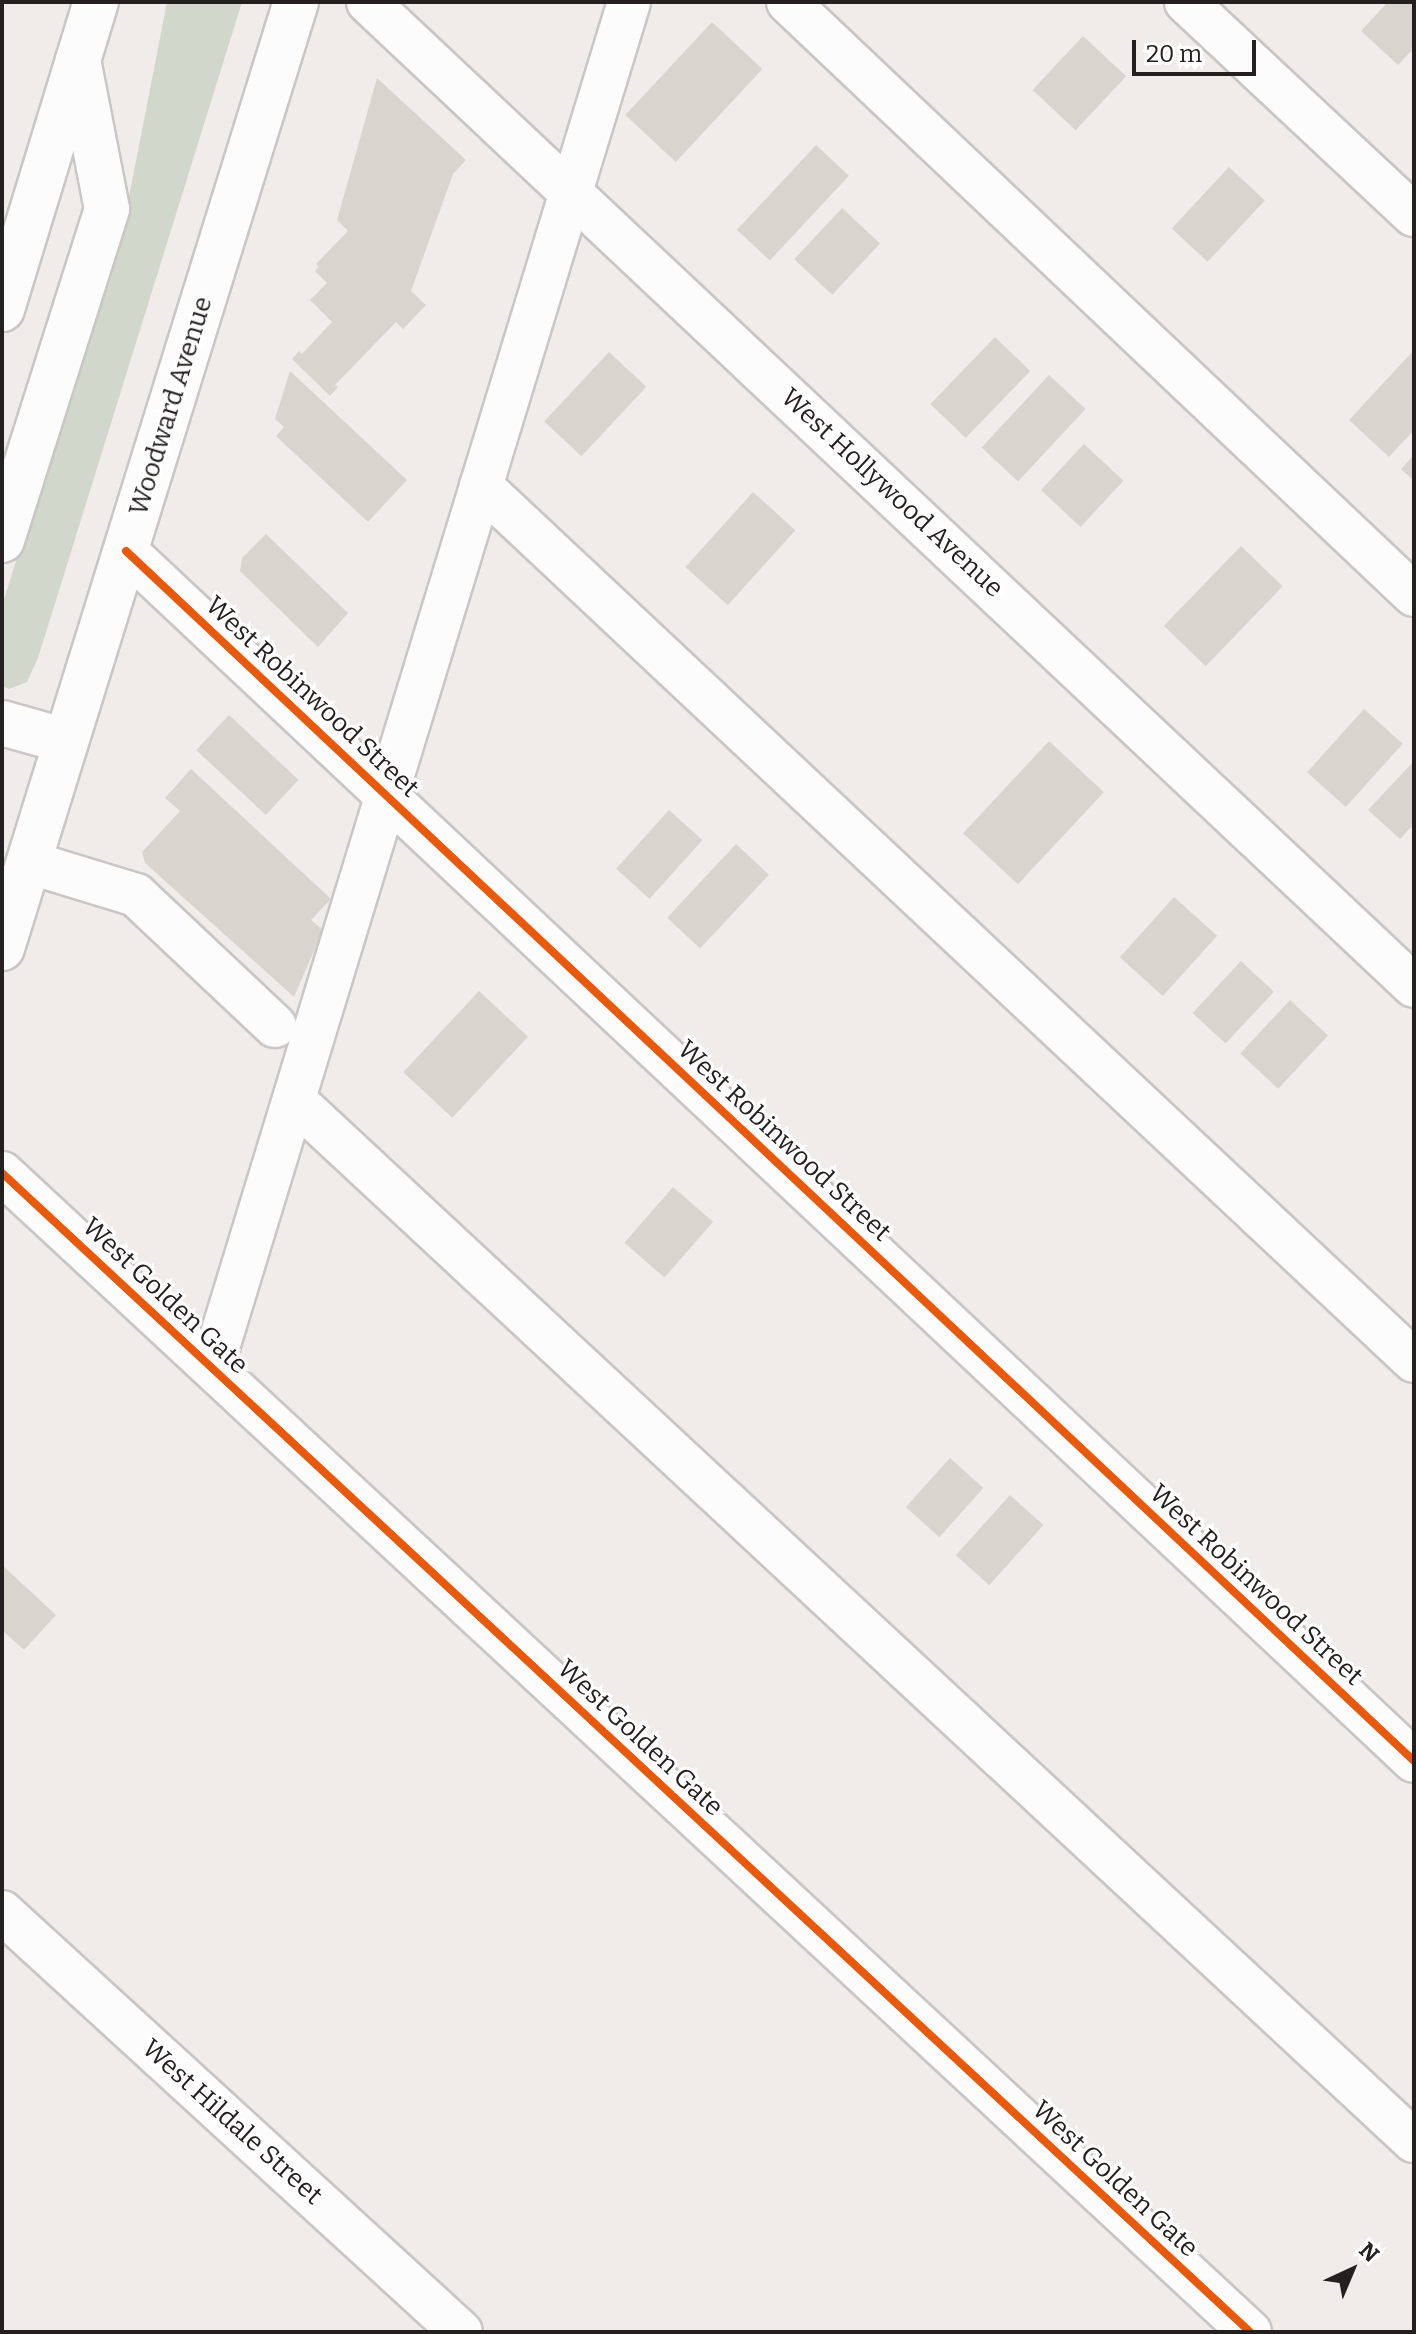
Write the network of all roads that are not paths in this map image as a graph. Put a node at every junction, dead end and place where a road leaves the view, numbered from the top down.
1 (96, 2) edge
2 (296, 2) edge
3 (368, 2) edge
4 (629, 2) edge
5 (788, 2) edge
6 (1186, 2) edge
7 (78, 60) junction
8 (570, 189) junction
9 (1414, 215) edge
10 (2, 309) edge
11 (481, 486) junction
12 (2, 540) edge
13 (126, 551) junction
14 (1414, 595) edge
15 (2, 723) edge
16 (66, 741) junction
17 (389, 797) junction
18 (28, 862) junction
19 (2, 948) edge
20 (1414, 986) edge
21 (275, 1026) dead end
22 (294, 1100) junction
23 (2, 1173) edge
24 (1414, 1361) edge
25 (212, 1367) junction
26 (1414, 1761) edge
27 (2, 1912) edge
28 (1414, 2141) edge
29 (461, 2332) edge
30 (1250, 2332) edge

1 - 7 main road
2 - 13 main road, Woodward Avenue
3 - 8 street, West Hollywood Avenue
4 - 8 street
5 - 14 street
6 - 9 street
7 - 10 main road
7 - 12 main road
8 - 11 street
8 - 20 street, West Hollywood Avenue
11 - 17 street
11 - 24 street
13 - 16 main road, Woodward Avenue
13 - 17 street, West Robinwood Street
15 - 16 main road
16 - 18 main road, Woodward Avenue
17 - 22 street
17 - 26 street, West Robinwood Street
18 - 19 main road, Woodward Avenue
18 - 21 street
22 - 25 street
22 - 28 street
23 - 25 street, West Golden Gate
25 - 30 street, West Golden Gate
27 - 29 street, West Hildale Street

